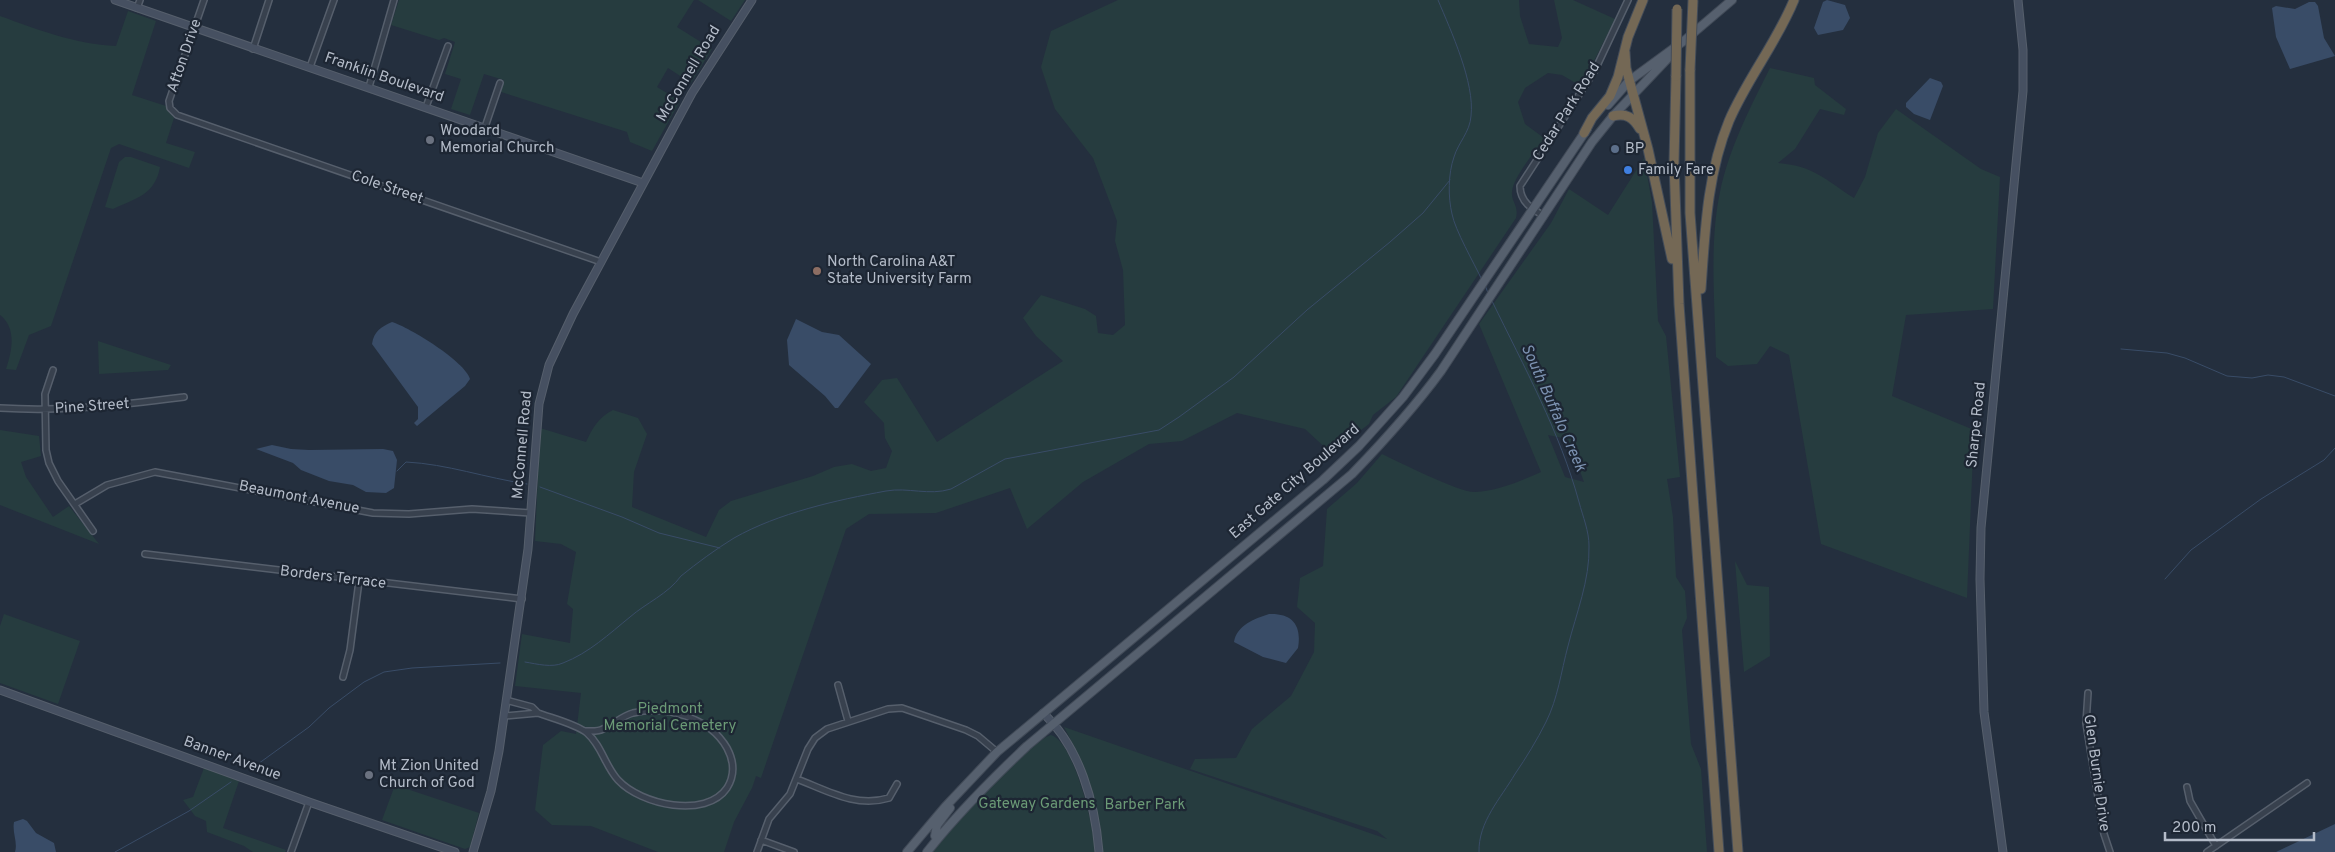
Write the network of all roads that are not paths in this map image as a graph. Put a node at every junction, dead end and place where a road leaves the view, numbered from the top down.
1 (115, 0) edge
2 (140, 0) edge
3 (204, 0) edge
4 (269, 0) edge
5 (334, 0) edge
6 (394, 0) edge
7 (752, 0) edge
8 (1628, 0) edge
9 (1643, 0) edge
10 (1693, 0) edge
11 (1732, 0) edge
12 (1794, 0) edge
13 (2018, 0) edge
14 (1677, 5) edge
15 (137, 8) junction
16 (194, 28) junction
17 (1685, 40) junction
18 (448, 46) dead end
19 (253, 48) junction
20 (1625, 52) junction
21 (310, 67) junction
22 (1629, 81) junction
23 (500, 83) dead end
24 (369, 88) junction
25 (1633, 94) junction
26 (426, 107) junction
27 (173, 112) joint
28 (1613, 116) junction
29 (485, 127) junction
30 (1584, 133) junction
31 (1645, 138) junction
32 (643, 183) junction
33 (1533, 209) junction
34 (1544, 216) junction
35 (601, 262) junction
36 (1679, 304) junction
37 (1699, 314) junction
38 (53, 370) dead end
39 (184, 397) dead end
40 (0, 408) edge
41 (1393, 408) junction
42 (45, 410) junction
43 (1404, 419) junction
44 (74, 504) junction
45 (531, 513) junction
46 (93, 530) dead end
47 (145, 554) dead end
48 (359, 581) junction
49 (522, 600) junction
50 (342, 677) dead end
51 (838, 685) dead end
52 (0, 690) edge
53 (2088, 693) dead end
54 (506, 700) junction
55 (538, 713) junction
56 (1044, 713) junction
57 (504, 716) junction
58 (848, 721) junction
59 (1054, 723) junction
60 (585, 731) junction
61 (996, 752) junction
62 (990, 758) junction
63 (797, 779) junction
64 (2307, 783) dead end
65 (898, 784) dead end
66 (2187, 787) dead end
67 (309, 802) junction
68 (938, 838) junction
69 (761, 840) junction
70 (2216, 846) junction
71 (291, 852) edge
72 (455, 852) edge
73 (473, 852) edge
74 (757, 852) edge
75 (794, 852) edge
76 (907, 852) edge
77 (927, 852) edge
78 (1099, 852) edge
79 (1719, 852) edge
80 (1738, 852) edge
81 (2003, 852) edge
82 (2110, 852) edge
83 (2207, 852) edge

1 - 15 street, Franklin Boulevard
2 - 15 street
3 - 16 street, Afton Drive
4 - 19 street
5 - 21 street
6 - 24 street
7 - 32 street, McConnell Road
8 - 33 street, Cedar Park Road
9 - 20 highway
10 - 37 highway, bridge
11 - 17 main road, East Gate City Boulevard
12 - 37 highway
13 - 81 street, Sharpe Road
14 - 36 highway, bridge
15 - 16 street, Franklin Boulevard
16 - 19 street, Franklin Boulevard
16 - 27 street, Afton Drive
17 - 22 main road, East Gate City Boulevard
17 - 25 main road, East Gate City Boulevard
18 - 26 street
19 - 21 street, Franklin Boulevard
20 - 22 highway
20 - 30 highway
21 - 24 street, Franklin Boulevard
22 - 25 highway
22 - 30 main road, East Gate City Boulevard
23 - 29 street
24 - 26 street, Franklin Boulevard
25 - 28 main road, East Gate City Boulevard
25 - 31 highway
26 - 29 street, Franklin Boulevard
27 - 35 street, Cole Street
28 - 31 highway
28 - 34 main road, East Gate City Boulevard
29 - 32 street, Franklin Boulevard
30 - 33 main road, East Gate City Boulevard
31 - 36 highway
32 - 35 street, McConnell Road
33 - 34 street, Cedar Park Road
33 - 41 main road, East Gate City Boulevard
34 - 43 main road, East Gate City Boulevard
35 - 45 street, McConnell Road
36 - 79 highway
37 - 80 highway
38 - 42 street
39 - 42 street, Pine Street
40 - 42 street, Pine Street
41 - 43 main road
41 - 56 main road, East Gate City Boulevard
42 - 44 street
43 - 59 main road, East Gate City Boulevard
44 - 45 street, Beaumont Avenue
44 - 46 street
45 - 49 street, McConnell Road
47 - 48 street, Borders Terrace
48 - 49 street, Borders Terrace
48 - 50 street
49 - 54 street, McConnell Road
51 - 58 street
52 - 67 street, Banner Avenue
53 - 82 street, Glen Burnie Drive
54 - 55 street
54 - 57 street, McConnell Road
55 - 57 street
55 - 60 street
56 - 59 street
56 - 61 main road, East Gate City Boulevard
57 - 73 street, McConnell Road
58 - 61 street
58 - 63 street
59 - 68 main road, East Gate City Boulevard
59 - 78 street
60 - 60 street
61 - 62 main road, East Gate City Boulevard
62 - 68 main road
62 - 76 main road, East Gate City Boulevard
63 - 65 street
63 - 69 street
64 - 70 street
66 - 70 street
67 - 71 street
67 - 72 street, Banner Avenue
68 - 77 main road, East Gate City Boulevard
69 - 74 street
69 - 75 street
70 - 83 street

